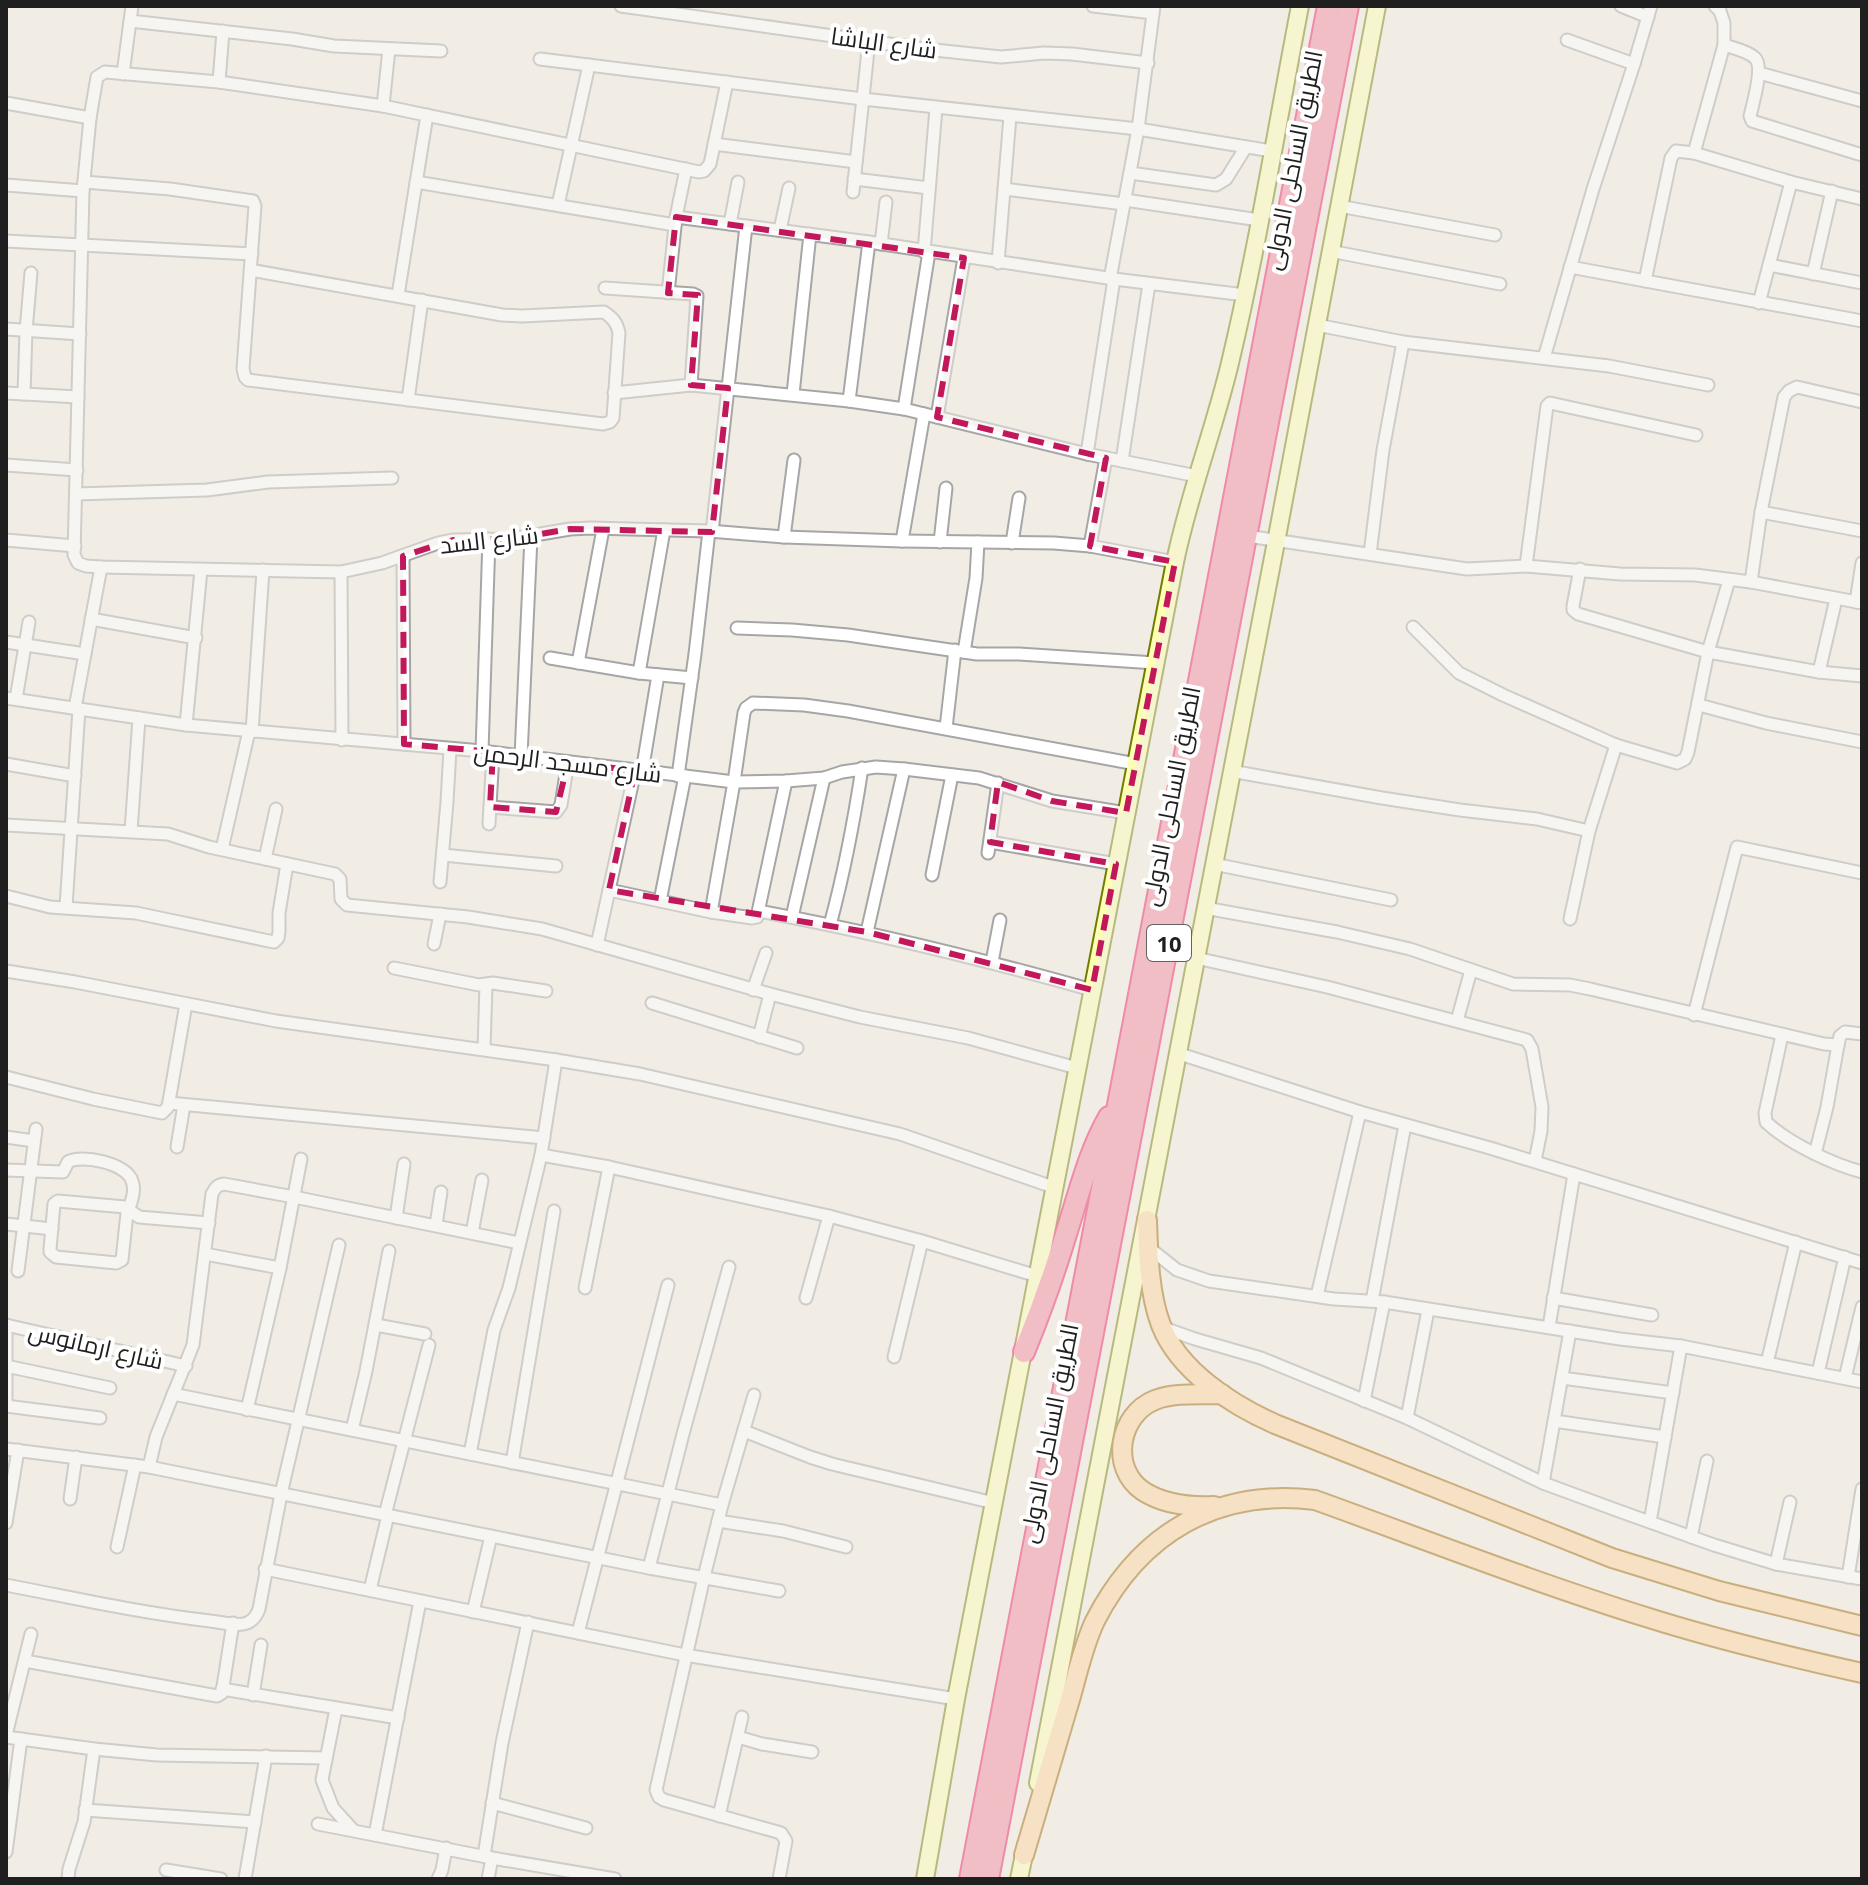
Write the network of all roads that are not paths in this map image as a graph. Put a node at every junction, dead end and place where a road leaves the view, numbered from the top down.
1 (132, 6) edge
2 (621, 6) edge
3 (1093, 6) edge
4 (1300, 6) edge
5 (1328, 6) edge
6 (1348, 6) edge
7 (1377, 6) edge
8 (1621, 6) edge
9 (1715, 6) edge
10 (1154, 10) edge
11 (1649, 11) edge
12 (130, 21) junction
13 (223, 31) junction
14 (1567, 40) dead end
15 (869, 41) junction
16 (1724, 45) junction
17 (389, 49) junction
18 (441, 51) dead end
19 (540, 59) dead end
20 (1148, 63) junction
21 (1634, 64) junction
22 (589, 65) junction
23 (1759, 73) junction
24 (123, 74) junction
25 (219, 82) junction
26 (727, 82) junction
27 (863, 99) junction
28 (1862, 101) edge
29 (6, 103) edge
30 (383, 106) junction
31 (936, 108) junction
32 (427, 115) junction
33 (1010, 116) junction
34 (90, 118) junction
35 (1138, 129) junction
36 (714, 144) junction
37 (571, 146) junction
38 (1246, 147) junction
39 (1272, 151) junction
40 (1694, 153) junction
41 (1862, 155) edge
42 (856, 162) junction
43 (686, 169) junction
44 (1130, 173) junction
45 (416, 182) junction
46 (738, 182) dead end
47 (1791, 182) junction
48 (6, 185) edge
49 (84, 187) junction
50 (789, 188) dead end
51 (929, 188) junction
52 (1004, 189) junction
53 (1832, 191) junction
54 (1862, 199) edge
55 (886, 202) dead end
56 (1125, 202) junction
57 (558, 205) junction
58 (1339, 206) junction
59 (1259, 220) junction
60 (676, 221) junction
61 (730, 224) junction
62 (746, 226) junction
63 (780, 230) junction
64 (810, 234) junction
65 (1495, 235) dead end
66 (6, 241) edge
67 (875, 243) junction
68 (82, 245) junction
69 (1330, 251) junction
70 (926, 252) junction
71 (252, 254) junction
72 (964, 258) junction
73 (998, 263) junction
74 (1769, 265) junction
75 (1570, 267) junction
76 (250, 270) junction
77 (31, 273) dead end
78 (1813, 274) junction
79 (1112, 279) junction
80 (1645, 281) junction
81 (1862, 283) edge
82 (1149, 284) junction
83 (1500, 284) dead end
84 (605, 288) dead end
85 (668, 293) junction
86 (398, 295) junction
87 (1245, 295) junction
88 (422, 300) junction
89 (1759, 303) junction
90 (1862, 321) edge
91 (1317, 325) junction
92 (6, 329) edge
93 (26, 331) junction
94 (80, 334) junction
95 (1403, 342) junction
96 (1544, 358) junction
97 (691, 385) junction
98 (1708, 385) dead end
99 (728, 388) junction
100 (6, 393) edge
101 (614, 393) junction
102 (24, 394) junction
103 (793, 394) junction
104 (78, 397) junction
105 (408, 400) junction
106 (849, 401) junction
107 (1862, 402) edge
108 (904, 409) junction
109 (924, 414) junction
110 (937, 417) junction
111 (1696, 435) dead end
112 (1087, 454) junction
113 (1106, 458) junction
114 (794, 460) dead end
115 (1122, 461) junction
116 (6, 465) edge
117 (77, 470) junction
118 (1197, 476) junction
119 (392, 478) dead end
120 (946, 488) dead end
121 (76, 494) junction
122 (1019, 498) dead end
123 (1761, 512) junction
124 (603, 529) junction
125 (664, 530) junction
126 (1862, 531) edge
127 (711, 532) junction
128 (1247, 536) junction
129 (531, 537) junction
130 (784, 537) junction
131 (489, 539) junction
132 (6, 540) edge
133 (1277, 540) junction
134 (902, 541) junction
135 (940, 542) junction
136 (978, 542) junction
137 (1012, 543) junction
138 (75, 546) junction
139 (1090, 546) junction
140 (1370, 554) junction
141 (403, 556) junction
142 (1175, 562) junction
143 (1862, 563) edge
144 (1526, 566) junction
145 (101, 567) junction
146 (1580, 569) junction
147 (201, 570) junction
148 (263, 570) junction
149 (341, 572) junction
150 (1729, 580) junction
151 (1751, 582) junction
152 (1836, 599) junction
153 (1859, 603) edge
154 (91, 619) junction
155 (29, 622) dead end
156 (1413, 627) dead end
157 (737, 628) dead end
158 (196, 638) junction
159 (6, 642) edge
160 (25, 645) junction
161 (960, 651) junction
162 (1708, 652) junction
163 (85, 654) junction
164 (550, 658) dead end
165 (578, 663) junction
166 (1155, 663) junction
167 (1819, 672) junction
168 (639, 673) junction
169 (658, 675) junction
170 (1862, 676) edge
171 (692, 678) junction
172 (11, 698) edge
173 (1699, 705) junction
174 (77, 708) junction
175 (139, 718) junction
176 (186, 725) junction
177 (946, 728) junction
178 (250, 731) junction
179 (342, 740) junction
180 (1862, 742) edge
181 (404, 744) junction
182 (1616, 745) junction
183 (450, 749) junction
184 (488, 752) junction
185 (521, 756) junction
186 (568, 762) junction
187 (6, 764) edge
188 (1136, 764) junction
189 (862, 768) junction
190 (904, 769) junction
191 (1231, 771) junction
192 (639, 772) junction
193 (952, 775) junction
194 (75, 776) junction
195 (681, 776) junction
196 (824, 778) junction
197 (786, 781) junction
198 (734, 782) junction
199 (998, 783) junction
200 (490, 807) junction
201 (276, 809) dead end
202 (1126, 813) junction
203 (489, 824) dead end
204 (6, 825) edge
205 (71, 829) junction
206 (131, 831) junction
207 (1589, 831) junction
208 (222, 849) junction
209 (443, 855) junction
210 (265, 859) junction
211 (287, 864) junction
212 (1116, 864) junction
213 (1214, 864) junction
214 (556, 866) dead end
215 (1862, 871) edge
216 (932, 875) dead end
217 (440, 882) dead end
218 (609, 890) junction
219 (6, 896) edge
220 (1391, 900) dead end
221 (660, 901) junction
222 (66, 907) junction
223 (1205, 908) junction
224 (759, 911) junction
225 (711, 912) junction
226 (440, 914) junction
227 (792, 917) junction
228 (1570, 919) dead end
229 (1000, 920) dead end
230 (830, 925) junction
231 (867, 932) junction
232 (434, 944) dead end
233 (597, 945) junction
234 (766, 953) dead end
235 (1196, 958) junction
236 (992, 962) junction
237 (394, 968) dead end
238 (1471, 970) junction
239 (6, 971) edge
240 (486, 985) junction
241 (753, 990) junction
242 (1092, 990) junction
243 (546, 991) dead end
244 (770, 994) junction
245 (652, 1003) dead end
246 (186, 1004) junction
247 (1694, 1015) junction
248 (1457, 1021) junction
249 (1862, 1034) edge
250 (1782, 1035) junction
251 (759, 1037) junction
252 (1838, 1045) junction
253 (797, 1048) dead end
254 (484, 1049) junction
255 (1177, 1053) junction
256 (556, 1060) junction
257 (1077, 1068) junction
258 (6, 1077) edge
259 (1120, 1096) junction
260 (169, 1103) junction
261 (184, 1105) junction
262 (1360, 1112) junction
263 (1405, 1125) junction
264 (6, 1137) edge
265 (544, 1138) junction
266 (177, 1147) dead end
267 (1815, 1154) junction
268 (541, 1155) junction
269 (301, 1159) dead end
270 (1535, 1161) junction
271 (404, 1164) dead end
272 (609, 1167) junction
273 (6, 1170) edge
274 (31, 1171) junction
275 (1862, 1172) edge
276 (1574, 1174) junction
277 (482, 1180) dead end
278 (1053, 1187) junction
279 (441, 1192) dead end
280 (294, 1197) junction
281 (129, 1209) junction
282 (554, 1211) dead end
283 (829, 1216) junction
284 (396, 1218) junction
285 (1147, 1220) junction
286 (209, 1223) junction
287 (6, 1224) edge
288 (436, 1225) junction
289 (24, 1226) junction
290 (52, 1229) junction
291 (472, 1233) junction
292 (922, 1241) junction
293 (1796, 1242) junction
294 (519, 1243) junction
295 (339, 1245) dead end
296 (1148, 1246) junction
297 (389, 1251) dead end
298 (205, 1254) junction
299 (1845, 1257) junction
300 (1862, 1263) edge
301 (729, 1267) dead end
302 (280, 1268) junction
303 (18, 1271) dead end
304 (1037, 1276) junction
305 (668, 1285) dead end
306 (585, 1288) dead end
307 (1317, 1296) junction
308 (806, 1298) dead end
309 (1553, 1298) junction
310 (1378, 1302) junction
311 (1862, 1307) edge
312 (1428, 1310) junction
313 (1652, 1315) dead end
314 (6, 1325) edge
315 (376, 1325) junction
316 (1161, 1327) junction
317 (1549, 1327) junction
318 (1570, 1331) junction
319 (1681, 1346) junction
320 (1024, 1352) junction
321 (894, 1357) dead end
322 (1767, 1363) junction
323 (6, 1366) edge
324 (186, 1366) junction
325 (1818, 1373) junction
326 (1562, 1378) junction
327 (1845, 1378) junction
328 (1862, 1382) edge
329 (110, 1388) dead end
330 (1673, 1393) junction
331 (173, 1394) junction
332 (1222, 1394) junction
333 (754, 1395) dead end
334 (1364, 1401) junction
335 (6, 1406) edge
336 (247, 1410) junction
337 (100, 1418) dead end
338 (1407, 1418) junction
339 (299, 1420) junction
340 (1554, 1421) junction
341 (352, 1430) junction
342 (744, 1431) junction
343 (1665, 1437) junction
344 (404, 1441) junction
345 (12, 1450) edge
346 (470, 1454) junction
347 (76, 1457) junction
348 (1707, 1461) dead end
349 (512, 1463) junction
350 (135, 1465) junction
351 (149, 1467) junction
352 (1543, 1483) junction
353 (616, 1484) junction
354 (9, 1487) edge
355 (1862, 1489) edge
356 (281, 1494) junction
357 (669, 1494) junction
358 (70, 1499) dead end
359 (1790, 1502) dead end
360 (994, 1503) junction
361 (1231, 1504) junction
362 (722, 1505) junction
363 (386, 1515) junction
364 (718, 1521) junction
365 (1650, 1522) junction
366 (6, 1523) edge
367 (491, 1536) junction
368 (1691, 1537) junction
369 (117, 1547) dead end
370 (846, 1547) dead end
371 (597, 1557) junction
372 (1776, 1564) junction
373 (649, 1568) junction
374 (265, 1569) junction
375 (704, 1577) junction
376 (1848, 1577) junction
377 (1862, 1579) edge
378 (6, 1585) edge
379 (370, 1590) junction
380 (779, 1591) dead end
381 (420, 1601) junction
382 (473, 1612) junction
383 (528, 1622) junction
384 (233, 1623) junction
385 (1862, 1626) edge
386 (578, 1633) junction
387 (31, 1634) dead end
388 (261, 1645) dead end
389 (685, 1655) junction
390 (25, 1661) junction
391 (1862, 1673) edge
392 (222, 1689) junction
393 (253, 1695) junction
394 (11, 1699) edge
395 (956, 1699) junction
396 (336, 1709) junction
397 (742, 1717) dead end
398 (398, 1718) junction
399 (6, 1736) edge
400 (738, 1737) junction
401 (21, 1739) junction
402 (94, 1749) junction
403 (812, 1752) dead end
404 (266, 1756) junction
405 (326, 1758) junction
406 (492, 1803) junction
407 (85, 1810) junction
408 (719, 1816) junction
409 (255, 1822) junction
410 (318, 1824) dead end
411 (586, 1828) dead end
412 (353, 1831) junction
413 (375, 1835) junction
414 (446, 1848) junction
415 (6, 1852) edge
416 (1024, 1855) junction
417 (488, 1857) junction
418 (166, 1870) dead end
419 (578, 1876) edge
420 (68, 1879) edge
421 (221, 1879) edge
422 (245, 1879) edge
423 (438, 1879) edge
424 (488, 1879) edge
425 (615, 1879) edge
426 (779, 1879) edge
427 (925, 1879) edge
428 (970, 1879) edge
429 (988, 1879) edge
430 (1019, 1879) edge

1 - 12 street
2 - 15 street, شارع الباشا
3 - 10 street
4 - 39 street
5 - 259 highway, الطريق الساحلى الدولى / 10
6 - 128 highway, الطريق الساحلى الدولى / 10
7 - 58 street
8 - 11 street
9 - 16 street
10 - 20 street
11 - 21 street
12 - 13 street
12 - 24 street
13 - 17 street
13 - 25 street
14 - 21 street
15 - 20 street, شارع الباشا
15 - 27 street
16 - 23 street
16 - 40 street
17 - 18 street
17 - 30 street
19 - 22 street
20 - 35 street
21 - 75 street
22 - 26 street
22 - 37 street
23 - 28 street
23 - 41 street
24 - 25 street
24 - 34 street
25 - 30 street
26 - 27 street
26 - 36 street
27 - 31 street
27 - 42 street
29 - 34 street
30 - 32 street
31 - 33 street
31 - 51 street
32 - 37 street
32 - 45 street
33 - 35 street
33 - 52 street
34 - 49 street
35 - 38 street
35 - 44 street
36 - 42 street
36 - 43 street
37 - 43 street
37 - 57 street
38 - 39 street
38 - 44 street
39 - 59 street
40 - 47 street
40 - 80 street
42 - 51 street
43 - 60 street
44 - 56 street
45 - 57 street
45 - 86 street
46 - 61 street
47 - 53 street
47 - 74 street
48 - 49 street
49 - 68 street
49 - 71 street
50 - 63 street
51 - 70 street
52 - 56 street
52 - 73 street
53 - 54 street
53 - 78 street
55 - 67 street
56 - 59 street
56 - 79 street
57 - 60 street
58 - 65 street
58 - 69 street
59 - 87 street
60 - 61 street
60 - 85 street
61 - 62 street
62 - 63 street
62 - 99 street
63 - 64 street
64 - 67 street
64 - 103 street
66 - 68 street
67 - 70 street
67 - 106 street
68 - 71 street
68 - 94 street
69 - 83 street
69 - 91 street
70 - 72 street
70 - 108 street
71 - 76 street
72 - 73 street
72 - 110 street
73 - 79 street
74 - 78 street
74 - 89 street
75 - 80 street
75 - 96 street
76 - 86 street
76 - 105 street
77 - 93 street
78 - 81 street
79 - 82 street
79 - 112 street
80 - 89 street
82 - 87 street
82 - 115 street
84 - 85 street
85 - 97 street
86 - 88 street
87 - 118 street
88 - 101 street
88 - 105 street
89 - 90 street
91 - 95 street
91 - 133 street
92 - 93 street
93 - 94 street
93 - 102 street
94 - 104 street
95 - 96 street
95 - 140 street
96 - 98 street
97 - 99 street
97 - 101 street
99 - 103 street
99 - 127 street
100 - 102 street
101 - 105 street
102 - 104 street
103 - 106 street
104 - 117 street
106 - 108 street
107 - 123 street
108 - 109 street
109 - 110 street
109 - 134 street
110 - 112 street
111 - 144 street
112 - 113 street
113 - 115 street
113 - 139 street
114 - 130 street
115 - 118 street
116 - 117 street
117 - 121 street
118 - 142 street
119 - 121 street
120 - 135 street
121 - 138 street
122 - 137 street
123 - 126 street
123 - 151 street
124 - 125 street, شارع السد
124 - 129 street, شارع السد
124 - 165 street
125 - 127 street, شارع السد
125 - 168 street
127 - 130 street, شارع السد
127 - 171 street
128 - 133 street
128 - 429 highway, الطريق الساحلى الدولى / 10
129 - 131 street, شارع السد
129 - 185 street
130 - 134 street, شارع السد
131 - 141 street, شارع السد
131 - 184 street
132 - 138 street
133 - 140 street
133 - 191 street
134 - 135 street, شارع السد
135 - 136 street, شارع السد
136 - 137 street, شارع السد
136 - 161 street
137 - 139 street, شارع السد
138 - 145 street
139 - 142 street, شارع السد
140 - 144 street
141 - 149 street, شارع السد
141 - 181 street
142 - 166 street
143 - 153 street
144 - 146 street
145 - 147 street, شارع السد
145 - 154 street
146 - 150 street
146 - 162 street
147 - 148 street, شارع السد
147 - 158 street
148 - 149 street, شارع السد
148 - 178 street
149 - 179 street
150 - 151 street
150 - 162 street
151 - 152 street
152 - 153 street
152 - 167 street
154 - 158 street
154 - 163 street
155 - 160 street
156 - 182 street
157 - 161 street
158 - 176 street
159 - 160 street
160 - 163 street
160 - 172 street
161 - 166 street
161 - 177 street
162 - 167 street
162 - 173 street
163 - 174 street
164 - 165 street
165 - 168 street
166 - 188 street
167 - 170 street
168 - 169 street
169 - 171 street
169 - 192 street
171 - 195 street
172 - 174 street, شارع مسجد الرحمن
173 - 180 street
173 - 182 street
174 - 175 street, شارع مسجد الرحمن
174 - 194 street
175 - 176 street, شارع مسجد الرحمن
175 - 206 street
176 - 178 street, شارع مسجد الرحمن
177 - 188 street
177 - 198 street
178 - 179 street, شارع مسجد الرحمن
178 - 208 street
179 - 181 street, شارع مسجد الرحمن
181 - 183 street, شارع مسجد الرحمن
182 - 207 street
183 - 184 street, شارع مسجد الرحمن
183 - 209 street
184 - 185 street, شارع مسجد الرحمن
184 - 200 street
185 - 186 street, شارع مسجد الرحمن
186 - 192 street, شارع مسجد الرحمن
186 - 200 street
187 - 194 street
188 - 202 street
189 - 190 street, شارع مسجد الرحمن
189 - 196 street, شارع مسجد الرحمن
189 - 230 street
190 - 193 street, شارع مسجد الرحمن
190 - 231 street
191 - 207 street
191 - 213 street
192 - 195 street, شارع مسجد الرحمن
192 - 218 street
193 - 199 street, شارع مسجد الرحمن
193 - 216 street
194 - 205 street
195 - 198 street, شارع مسجد الرحمن
195 - 221 street
196 - 197 street, شارع مسجد الرحمن
196 - 227 street
197 - 198 street, شارع مسجد الرحمن
197 - 224 street
198 - 225 street
199 - 202 street, شارع مسجد الرحمن
199 - 212 street
200 - 203 street
201 - 210 street
202 - 212 street
204 - 205 street
205 - 206 street
205 - 222 street
206 - 208 street
207 - 228 street
208 - 210 street
209 - 214 street
209 - 217 street
210 - 211 street
211 - 222 street
211 - 226 street
212 - 242 street
213 - 220 street
213 - 223 street
215 - 247 street
218 - 221 street
218 - 233 street
219 - 222 street
221 - 225 street
223 - 235 street
223 - 238 street
224 - 225 street
224 - 227 street
226 - 232 street
226 - 233 street
227 - 230 street
229 - 236 street
230 - 231 street
231 - 236 street
233 - 241 street
234 - 241 street
235 - 248 street
235 - 255 street
236 - 242 street
237 - 240 street
238 - 247 street
238 - 248 street
239 - 246 street
240 - 243 street
240 - 254 street
241 - 244 street
242 - 257 street
244 - 251 street
244 - 257 street
245 - 251 street
246 - 254 street
246 - 260 street
247 - 250 street
248 - 270 street
249 - 252 street
250 - 252 street
250 - 267 street
251 - 253 street
252 - 267 street
254 - 256 street
255 - 262 street
255 - 285 street
256 - 265 street
256 - 278 street
257 - 278 street
258 - 260 street
259 - 320 highway
259 - 428 highway, الطريق الساحلى الدولى / 10
260 - 261 street
261 - 265 street
261 - 266 street
262 - 263 street
262 - 307 street
263 - 270 street
263 - 310 street
264 - 274 street
265 - 268 street
267 - 275 street
268 - 272 street
268 - 294 street
269 - 280 street
270 - 276 street
271 - 284 street
272 - 283 street
272 - 306 street
273 - 274 street
274 - 281 street
274 - 289 street
276 - 293 street
276 - 309 street
277 - 291 street
278 - 304 street
279 - 288 street
280 - 284 street
280 - 286 street
280 - 302 street
281 - 286 street
281 - 290 street
281 - 290 street
282 - 349 street
283 - 292 street
283 - 308 street
284 - 288 street
285 - 296 main road
285 - 416 street
286 - 298 street
287 - 289 street
288 - 291 street
289 - 290 street
289 - 303 street
291 - 294 street
292 - 304 street
292 - 321 street
293 - 299 street
293 - 322 street
294 - 346 street
295 - 339 street
296 - 307 street
296 - 316 main road
297 - 315 street
298 - 302 street
298 - 324 street
299 - 300 street
299 - 325 street
301 - 357 street
302 - 336 street
304 - 320 street
305 - 353 street
307 - 310 street
309 - 313 street
309 - 317 street
310 - 312 street
310 - 334 street
311 - 327 street
312 - 317 street
312 - 338 street
314 - 323 street
314 - 324 street, شارع ارمانوس
315 - 341 street
315 - 344 street
316 - 332 main road
316 - 334 street
317 - 318 street
318 - 319 street
318 - 326 street
319 - 322 street
319 - 330 street
320 - 360 street
322 - 325 street
323 - 329 street
323 - 335 street
324 - 331 street
325 - 327 street
326 - 330 street
326 - 340 street
327 - 328 street
330 - 343 street
331 - 336 street
331 - 351 street
332 - 361 main road
332 - 385 main road
333 - 342 street
334 - 338 street
335 - 337 street
336 - 339 street
338 - 352 street
339 - 341 street
339 - 356 street
340 - 343 street
340 - 352 street
341 - 344 street
342 - 360 street
342 - 362 street
343 - 365 street
344 - 346 street
344 - 363 street
345 - 347 street
345 - 354 street
346 - 349 street
347 - 350 street
347 - 358 street
348 - 368 street
349 - 353 street
350 - 351 street
350 - 369 street
351 - 356 street
352 - 365 street
353 - 357 street
353 - 371 street
354 - 366 street
355 - 376 street
356 - 363 street
356 - 374 street
357 - 362 street
357 - 373 street
359 - 372 street
360 - 395 street
361 - 391 main road
361 - 416 main road
362 - 364 street
363 - 367 street
363 - 379 street
364 - 370 street
364 - 375 street
365 - 368 street
367 - 371 street
367 - 382 street
368 - 372 street
371 - 373 street
371 - 386 street
372 - 376 street
373 - 375 street
374 - 379 street
374 - 384 street
375 - 380 street
375 - 389 street
376 - 377 street
378 - 384 street
379 - 381 street
381 - 382 street
381 - 398 street
382 - 383 street
383 - 386 street
383 - 406 street
384 - 392 street
386 - 389 street
387 - 390 street
388 - 393 street
389 - 395 street
389 - 408 street
390 - 392 street
390 - 394 street
392 - 393 street
393 - 396 street
394 - 399 street
395 - 427 street
396 - 398 street
396 - 405 street
397 - 400 street
398 - 413 street
399 - 401 street
400 - 403 street
400 - 408 street
401 - 402 street
401 - 415 street
402 - 404 street
402 - 407 street
404 - 405 street
404 - 409 street
405 - 412 street
406 - 411 street
406 - 417 street
407 - 409 street
407 - 420 street
408 - 426 street
409 - 422 street
410 - 412 street
412 - 413 street
413 - 414 street
414 - 417 street
414 - 423 street
416 - 430 street
417 - 419 street
417 - 424 street
418 - 421 street
419 - 425 street

